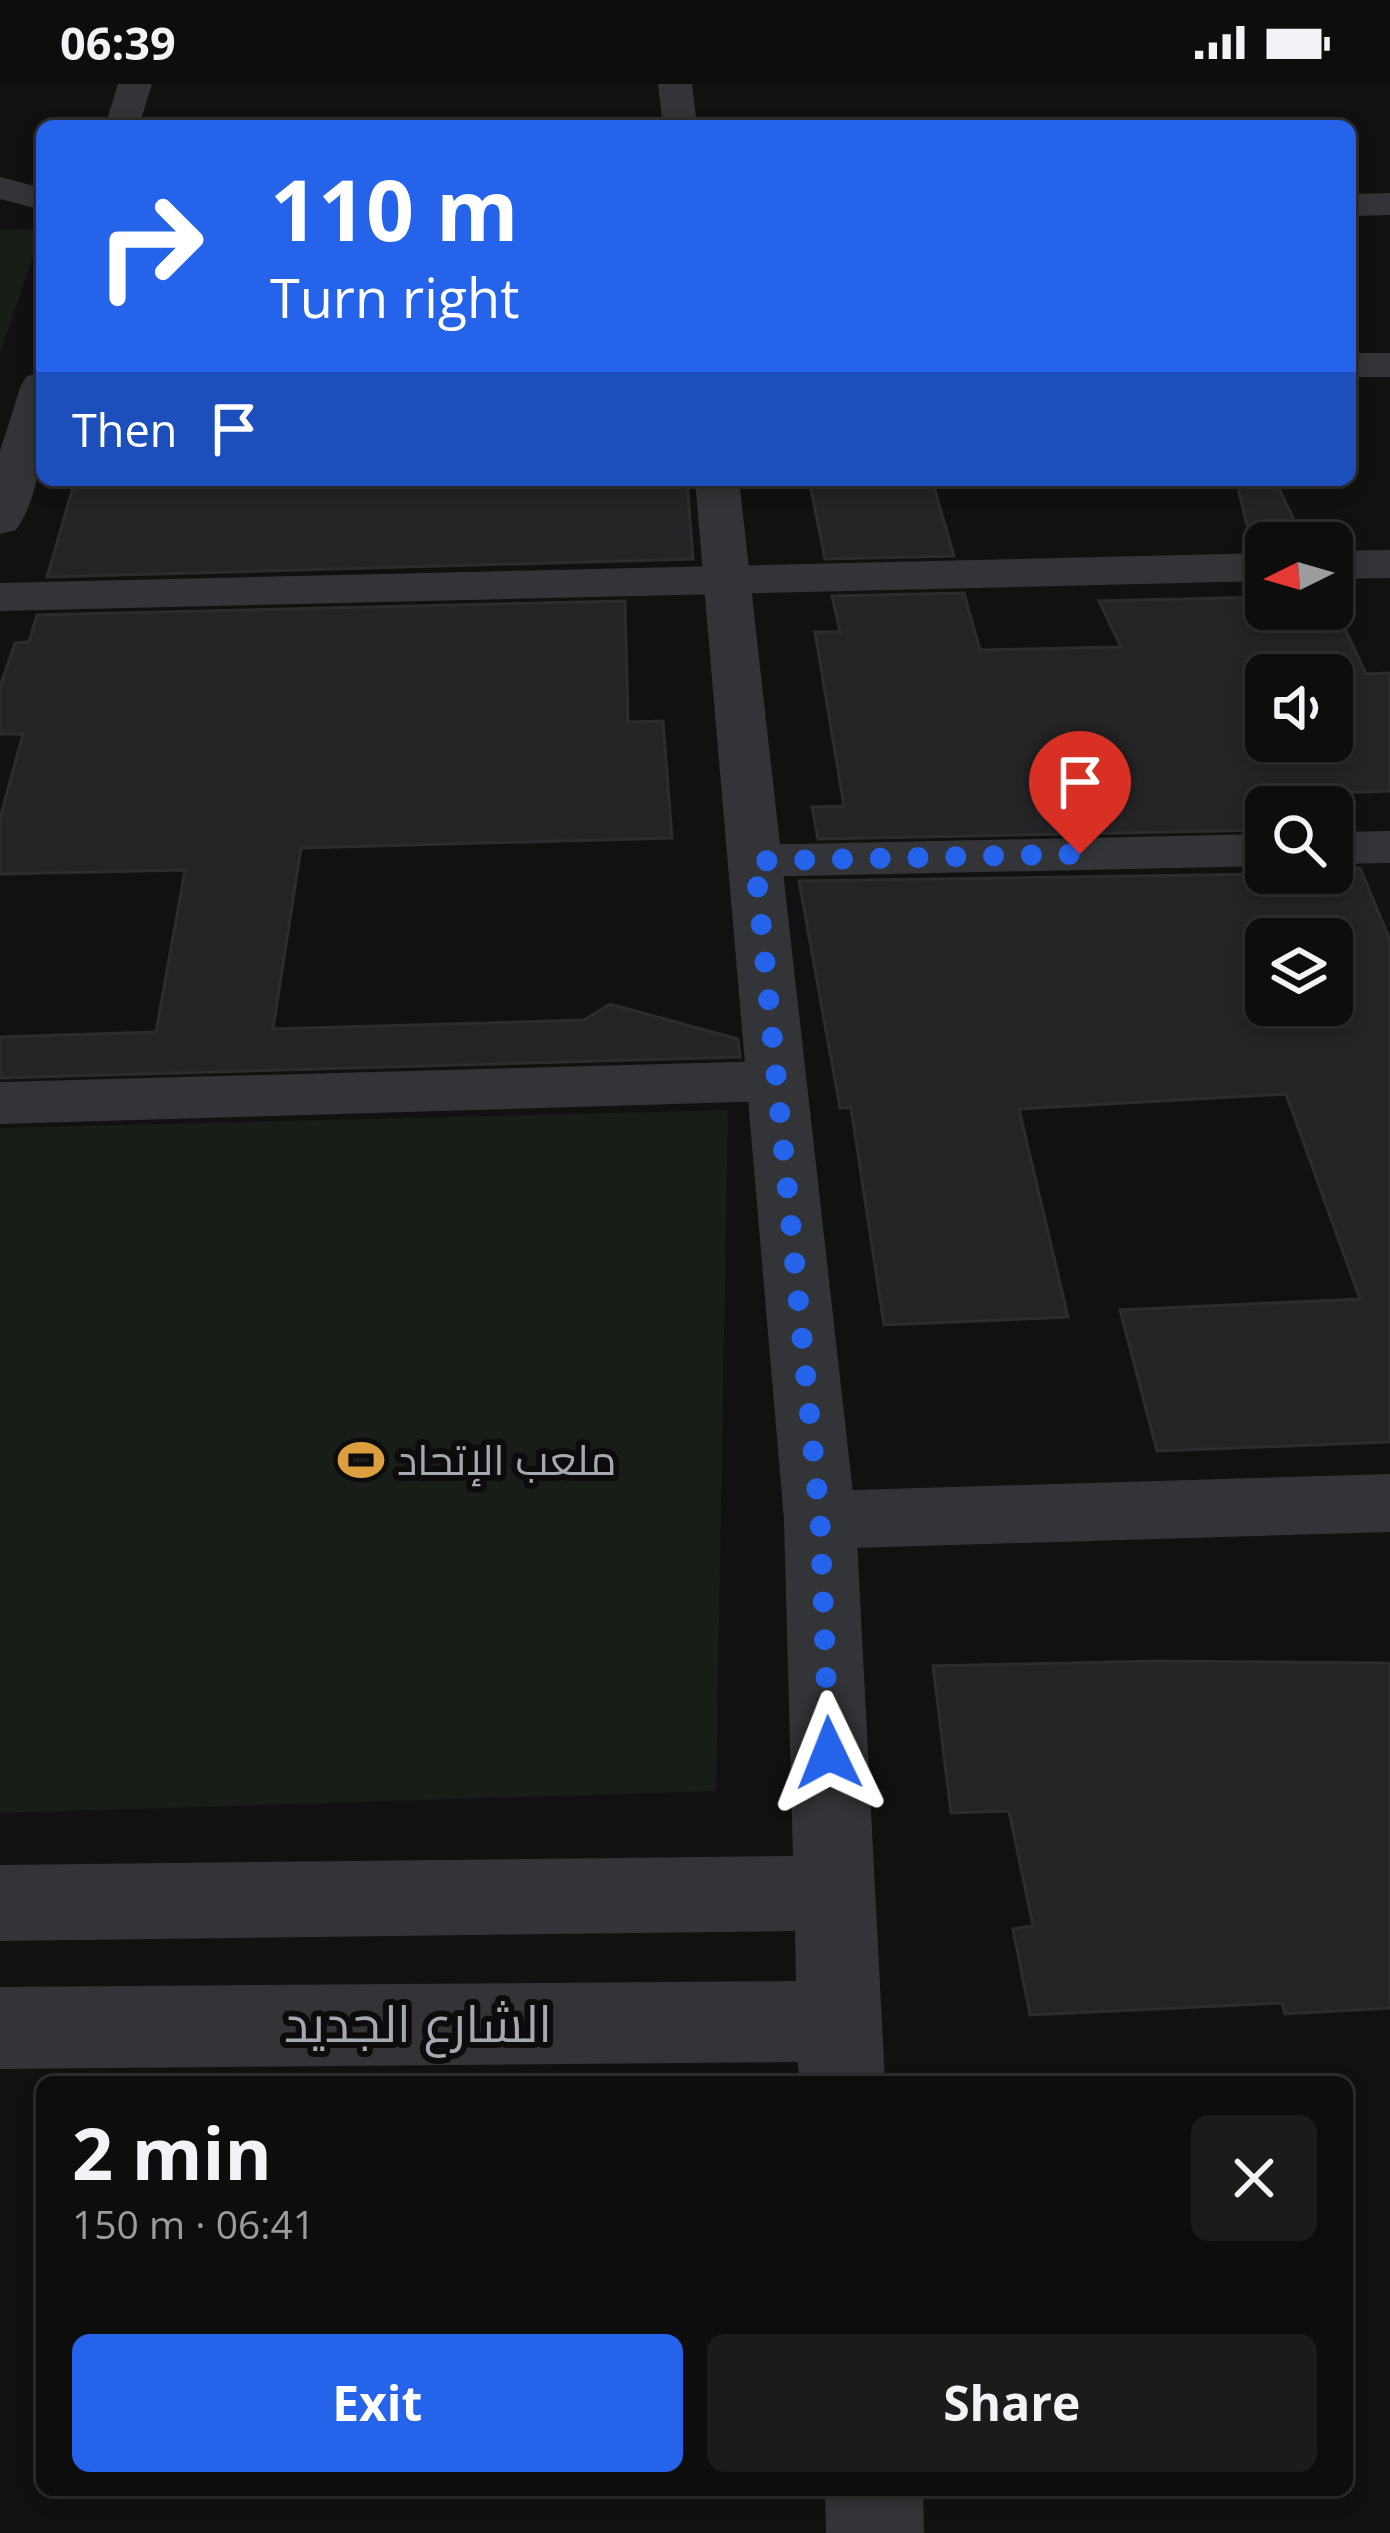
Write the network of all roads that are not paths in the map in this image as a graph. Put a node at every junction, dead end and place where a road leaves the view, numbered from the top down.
1 (135, 84) edge
2 (675, 84) edge
3 (124, 120) edge
4 (679, 120) edge
5 (0, 188) edge
6 (36, 197) edge
7 (1390, 204) edge
8 (1356, 206) edge
9 (1356, 365) edge
10 (1390, 365) edge
11 (36, 404) edge
12 (719, 486) edge
13 (0, 520) edge
14 (1390, 564) edge
15 (1353, 565) edge
16 (1245, 567) edge
17 (727, 579) junction
18 (0, 597) edge
19 (1390, 847) edge
20 (1353, 848) edge
21 (1245, 850) edge
22 (755, 861) junction
23 (776, 1081) junction
24 (0, 1103) edge
25 (1390, 1503) edge
26 (820, 1520) junction
27 (835, 1893) junction
28 (0, 1903) edge
29 (0, 2028) edge
30 (839, 2051) edge
31 (874, 2496) edge
32 (875, 2533) edge

1 - 3 street
2 - 4 street
5 - 6 street
7 - 8 street
9 - 10 street
11 - 13 street
12 - 17 street
14 - 15 street
16 - 17 street
17 - 18 street
17 - 22 street
19 - 20 street
21 - 22 street
22 - 23 street
23 - 24 street
23 - 26 street
25 - 26 street
26 - 27 street
27 - 28 street
27 - 30 street
29 - 30 street, الشارع الجديد
31 - 32 street

